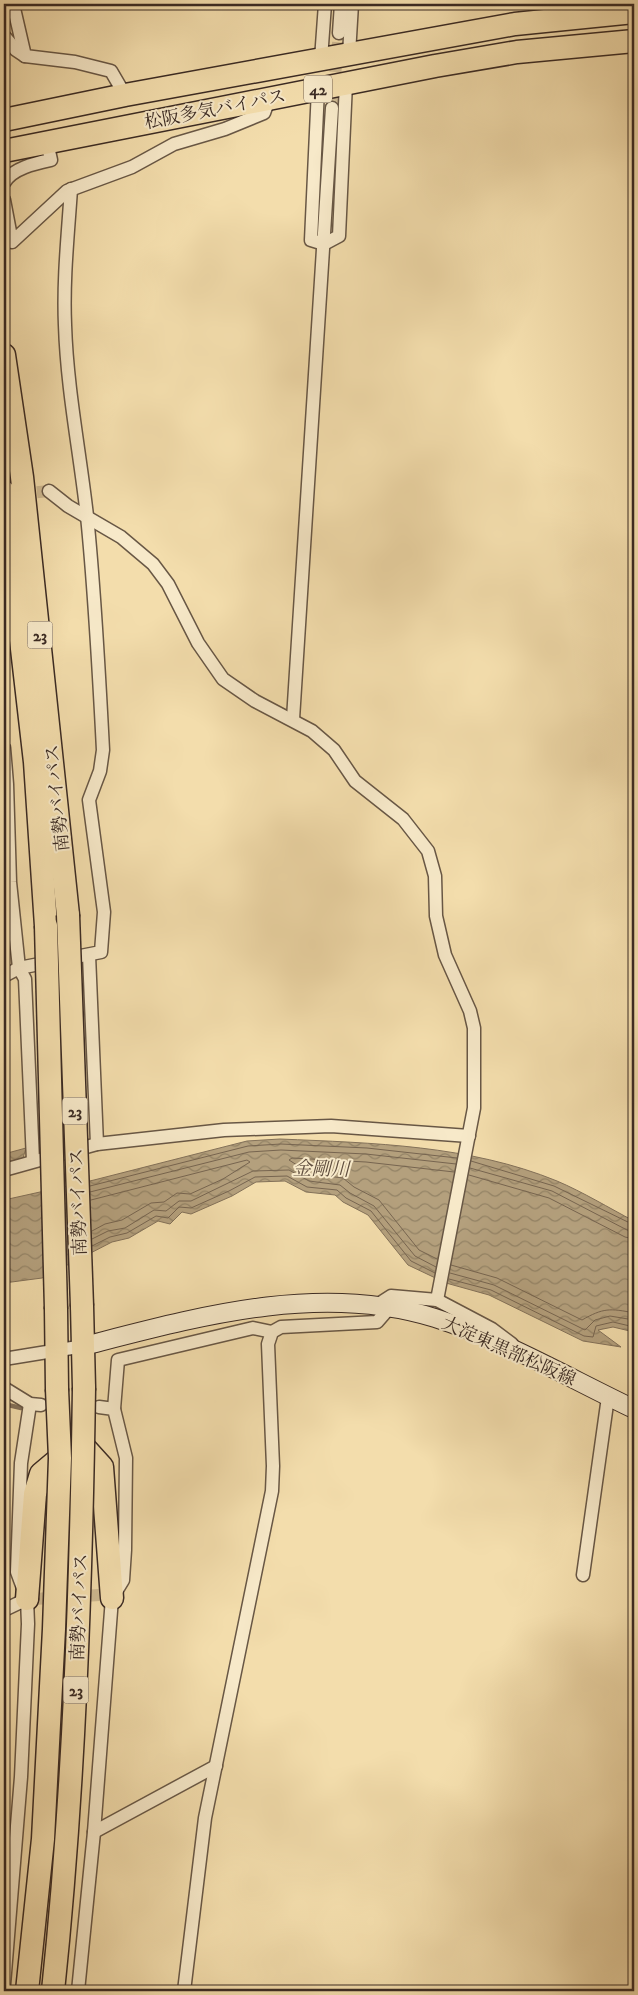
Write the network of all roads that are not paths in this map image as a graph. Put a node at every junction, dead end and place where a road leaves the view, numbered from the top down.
1 (13, 4) edge
2 (325, 4) edge
3 (340, 4) edge
4 (352, 4) edge
5 (634, 12) edge
6 (339, 33) tunnel mouth
7 (4, 36) edge
8 (634, 41) edge
9 (349, 54) junction
10 (25, 56) junction
11 (321, 59) junction
12 (346, 83) junction
13 (318, 89) junction
14 (125, 95) junction
15 (269, 98) junction
16 (332, 108) tunnel mouth
17 (4, 120) edge
18 (47, 142) junction
19 (4, 151) edge
20 (4, 183) edge
21 (72, 189) junction
22 (4, 200) edge
23 (324, 244) junction
24 (4, 356) edge
25 (49, 491) tunnel mouth
26 (4, 492) edge
27 (87, 517) junction
28 (299, 722) junction
29 (4, 748) edge
30 (6, 798) edge
31 (89, 955) junction
32 (19, 968) junction
33 (4, 976) edge
34 (469, 1140) junction
35 (97, 1144) junction
36 (33, 1160) junction
37 (4, 1170) edge
38 (437, 1296) junction
39 (384, 1306) junction
40 (272, 1332) junction
41 (84, 1346) junction
42 (56, 1351) junction
43 (522, 1355) junction
44 (4, 1359) edge
45 (4, 1388) edge
46 (608, 1397) junction
47 (99, 1406) dead end
48 (114, 1408) junction
49 (634, 1409) edge
50 (83, 1446) junction
51 (60, 1458) junction
52 (583, 1575) dead end
53 (106, 1596) junction
54 (31, 1599) junction
55 (4, 1610) edge
56 (216, 1766) junction
57 (94, 1832) junction
58 (9, 1880) edge
59 (4, 1985) edge
60 (184, 1986) edge
61 (27, 1991) edge
62 (53, 1991) edge
63 (78, 1991) edge

1 - 10 street
2 - 11 street
3 - 6 street
4 - 9 street
5 - 9 highway, 松阪多気バイパス / 42
7 - 10 street
8 - 12 highway, 松阪多気バイパス / 42
9 - 11 highway, 松阪多気バイパス / 42
10 - 14 street
11 - 14 highway, 松阪多気バイパス / 42
12 - 13 highway, 松阪多気バイパス / 42
12 - 23 street
13 - 15 highway, 松阪多気バイパス / 42
13 - 23 street
14 - 17 highway, 松阪多気バイパス / 42
15 - 18 highway, 松阪多気バイパス / 42
15 - 21 street
16 - 23 street
18 - 19 highway, 松阪多気バイパス / 42
18 - 20 street
21 - 22 street
21 - 27 street
23 - 28 street
24 - 41 highway, 南勢バイパス / 23, bridge
25 - 27 street
26 - 42 highway, 南勢バイパス / 23, bridge
27 - 28 street
27 - 31 street
28 - 34 street
29 - 30 street
30 - 32 street
31 - 32 street
31 - 35 street
32 - 33 street
32 - 36 street
34 - 35 street
34 - 38 street
35 - 36 street
36 - 37 street
38 - 39 street
38 - 43 street
39 - 40 street
39 - 41 main road, 大淀東黒部松阪線
39 - 43 main road, 大淀東黒部松阪線
40 - 48 street
40 - 56 street
41 - 42 street
41 - 50 highway, 南勢バイパス / 23, bridge
42 - 44 street
42 - 51 highway, 南勢バイパス / 23, bridge
43 - 46 main road, 大淀東黒部松阪線
45 - 54 street
46 - 49 main road, 大淀東黒部松阪線
46 - 52 street
47 - 48 street
48 - 53 street
50 - 53 highway
50 - 62 highway, 南勢バイパス / 23, bridge
51 - 54 highway
51 - 61 highway, 南勢バイパス / 23, bridge
53 - 57 street
54 - 55 street
54 - 58 street
56 - 57 street
56 - 60 street
57 - 63 street
58 - 59 street

